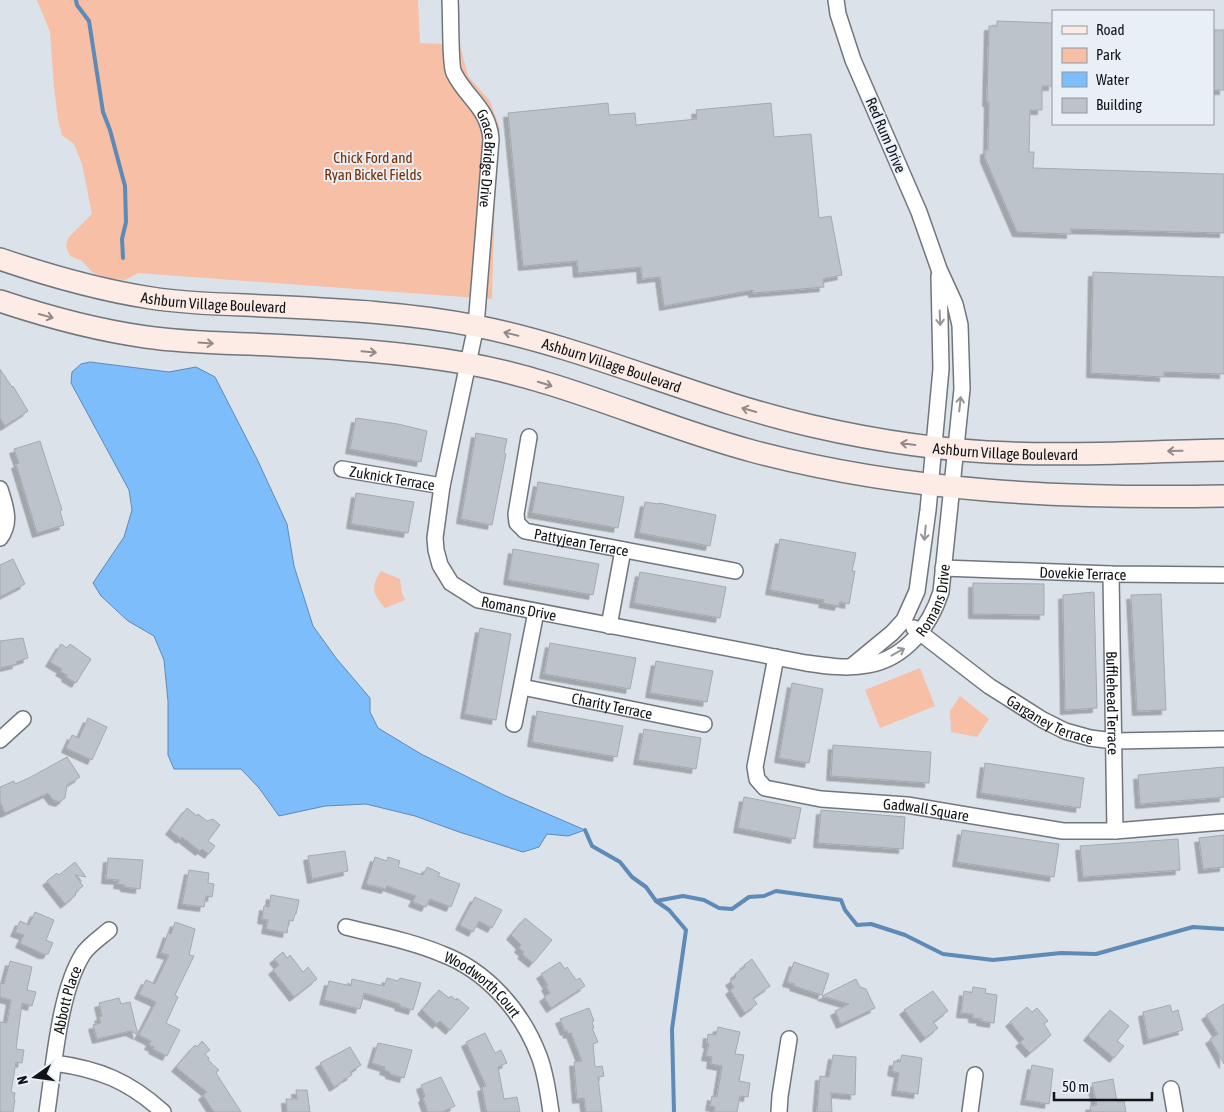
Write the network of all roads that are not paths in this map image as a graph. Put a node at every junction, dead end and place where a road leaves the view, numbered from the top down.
1 (450, 0) edge
2 (836, 0) edge
3 (0, 259) edge
4 (939, 270) junction
5 (0, 301) edge
6 (476, 326) junction
7 (468, 364) junction
8 (529, 437) dead end
9 (934, 447) junction
10 (955, 449) junction
11 (1224, 450) edge
12 (342, 469) dead end
13 (930, 485) junction
14 (442, 486) junction
15 (951, 487) junction
16 (0, 489) edge
17 (1224, 496) edge
18 (0, 538) edge
19 (623, 550) junction
20 (943, 568) junction
21 (735, 571) dead end
22 (1112, 574) junction
23 (1224, 575) edge
24 (536, 612) junction
25 (904, 620) junction
26 (609, 626) junction
27 (920, 634) junction
28 (776, 657) junction
29 (852, 666) junction
30 (522, 688) junction
31 (23, 719) dead end
32 (514, 724) dead end
33 (704, 724) dead end
34 (1224, 739) edge
35 (0, 740) edge
36 (1114, 741) junction
37 (1224, 822) edge
38 (1115, 831) junction
39 (346, 927) dead end
40 (109, 930) dead end
41 (790, 1038) dead end
42 (54, 1063) junction
43 (975, 1075) dead end
44 (1171, 1089) dead end
45 (46, 1112) edge
46 (163, 1112) edge
47 (550, 1112) edge
48 (779, 1112) edge
49 (970, 1112) edge
50 (1175, 1112) edge

1 - 6 street, Grace Bridge Drive
2 - 4 street, Red Rum Drive
3 - 6 main road, Ashburn Village Boulevard
4 -> 9 street, Red Rum Drive
10 -> 4 street, Red Rum Drive
5 -> 7 main road
6 - 7 street, Romans Drive
9 -> 6 main road, Ashburn Village Boulevard
7 -> 13 main road
7 - 14 street, Romans Drive
8 - 19 street, Pattyjean Terrace
9 - 10 main road, Ashburn Village Boulevard
9 - 13 street, Red Rum Drive
11 -> 10 main road, Ashburn Village Boulevard
10 - 15 street, Red Rum Drive
12 - 14 street, Zuknick Terrace
13 - 15 main road
13 -> 25 street, Romans Drive
14 - 24 street, Romans Drive
15 - 17 main road
15 - 20 street, Romans Drive
16 - 18 street
19 - 21 street, Pattyjean Terrace
19 - 26 street
20 - 22 street, Dovekie Terrace
20 - 27 street, Romans Drive
22 - 23 street, Dovekie Terrace
22 - 36 street, Bufflehead Terrace
24 - 26 street, Romans Drive
24 - 30 street
25 - 27 street, Garganey Terrace
25 - 29 street, Romans Drive
26 - 28 street, Romans Drive
29 -> 27 street, Romans Drive
27 - 36 street, Garganey Terrace
28 - 29 street, Romans Drive
28 - 38 street, Gadwall Square
30 - 32 street
30 - 33 street, Charity Terrace
31 - 35 street
34 - 36 street, Garganey Terrace
36 - 38 street, Bufflehead Terrace
37 - 38 street, Gadwall Square
39 - 47 street, Woodworth Court
40 - 42 street, Abbott Place
41 - 48 street
42 - 45 street, Abbott Place
42 - 46 street
43 - 49 street
44 - 50 street

